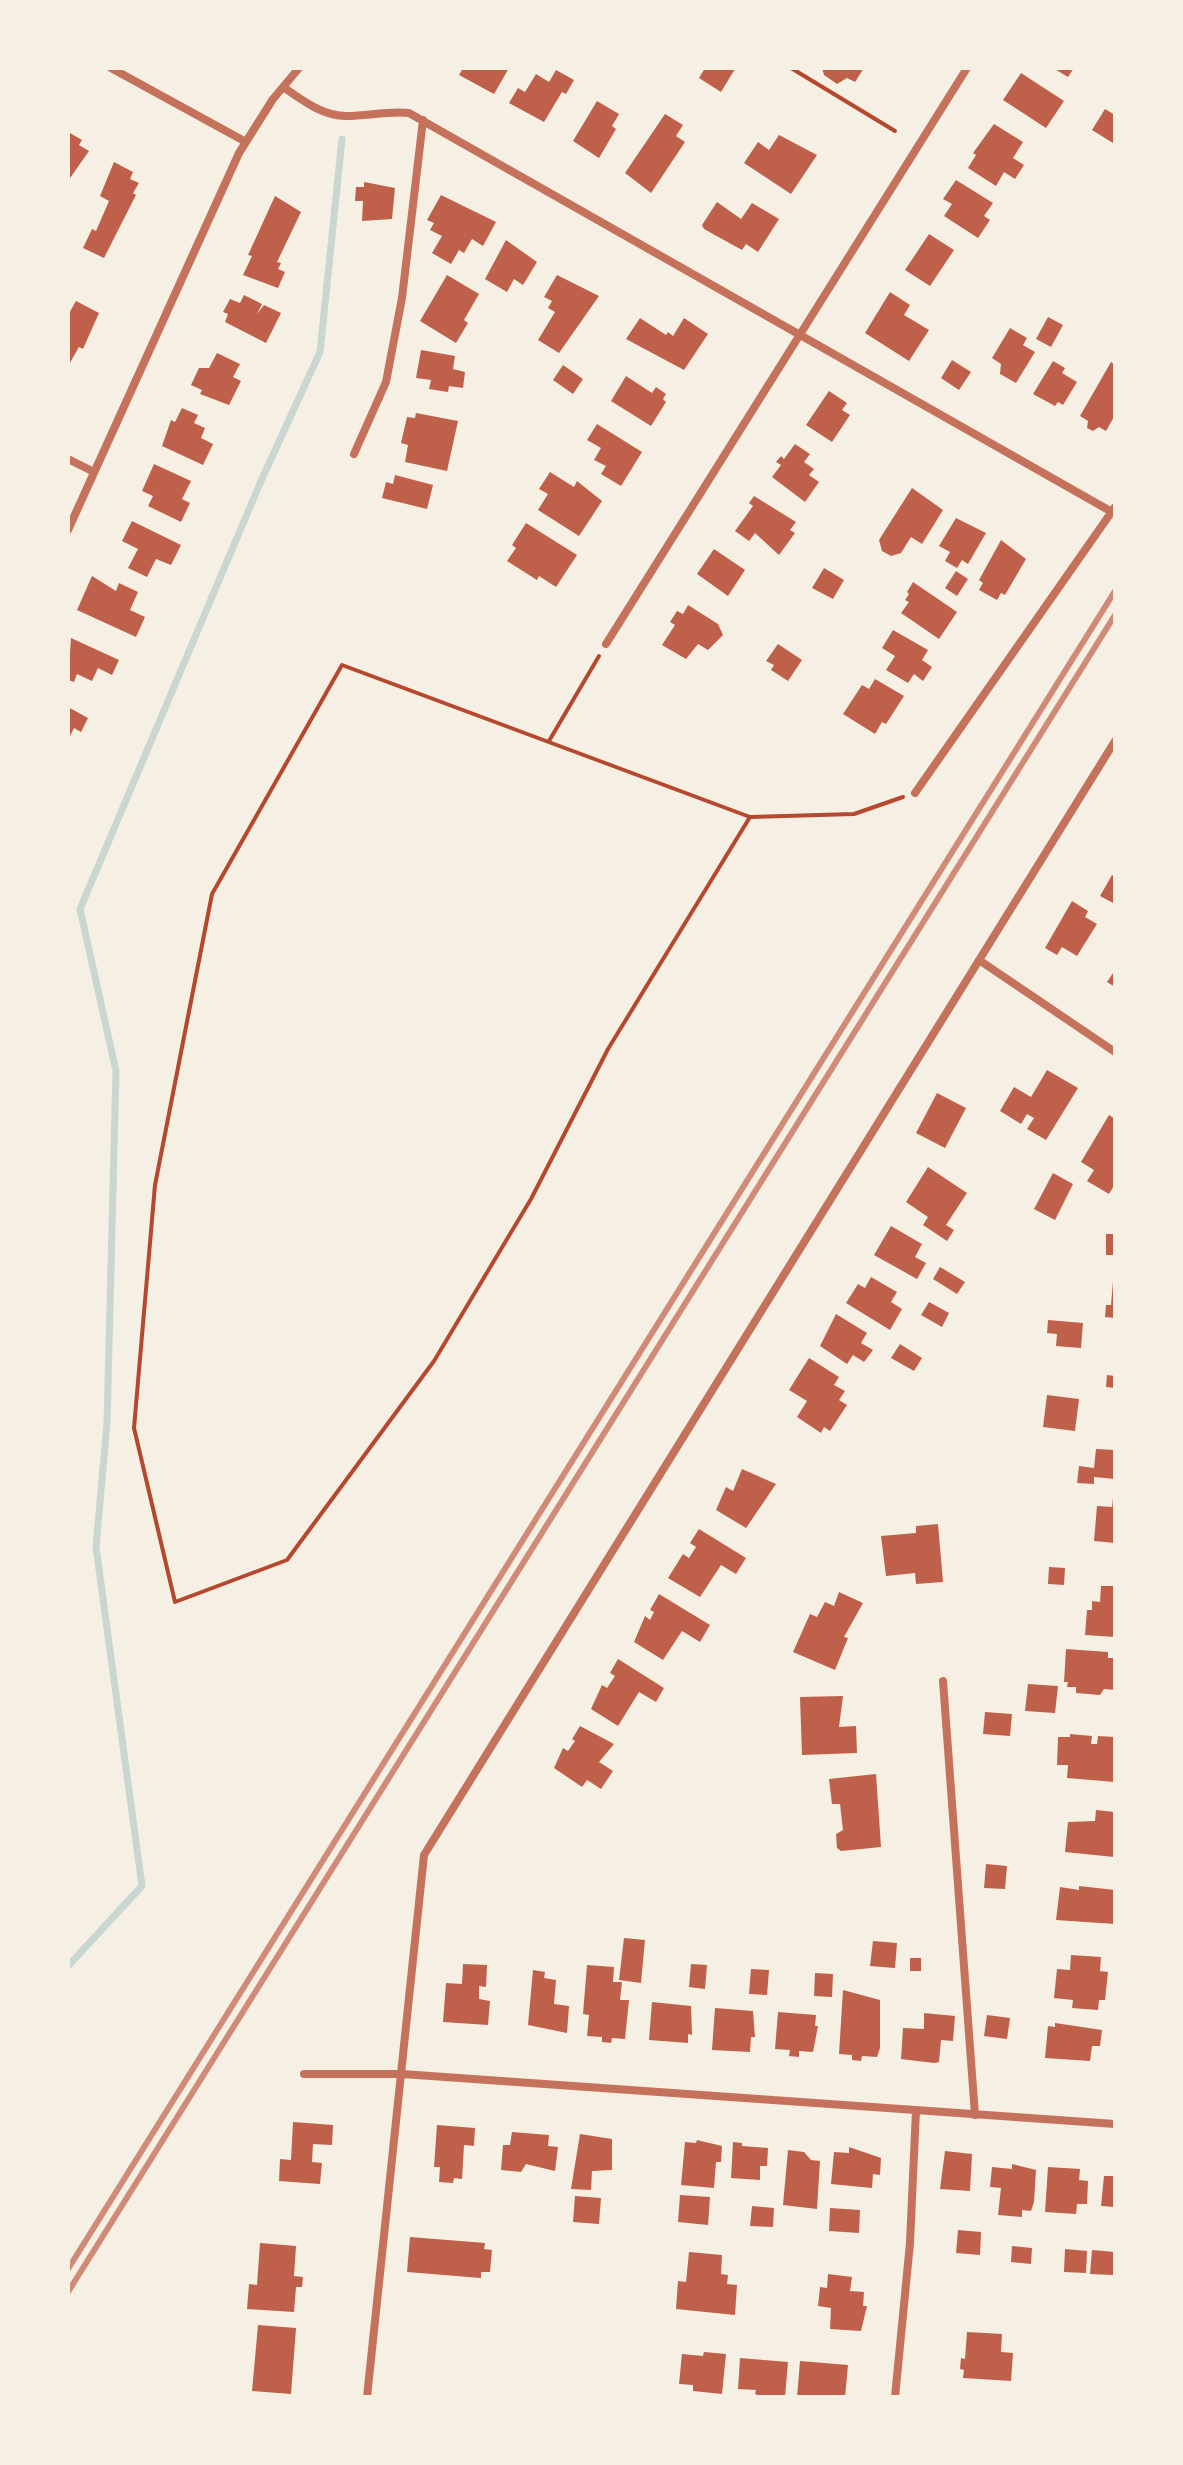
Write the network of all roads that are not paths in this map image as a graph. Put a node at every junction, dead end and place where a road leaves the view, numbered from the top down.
1 (111, 68) edge
2 (299, 68) edge
3 (967, 68) edge
4 (283, 87) junction
5 (423, 120) junction
6 (246, 142) junction
7 (801, 335) junction
8 (354, 454) dead end
9 (68, 459) edge
10 (94, 472) junction
11 (1113, 510) edge
12 (68, 530) edge
13 (606, 644) road end
14 (1115, 741) edge
15 (915, 793) road end
16 (979, 960) junction
17 (1115, 1052) edge
18 (943, 1681) dead end
19 (304, 2074) dead end
20 (402, 2074) junction
21 (916, 2110) junction
22 (975, 2115) junction
23 (1115, 2124) edge
24 (367, 2397) edge
25 (895, 2397) edge

1 - 6 street
2 - 4 street
3 - 7 street
4 - 5 street
4 - 6 street
5 - 7 street
5 - 8 street
6 - 10 street
7 - 11 street
7 - 13 street
9 - 10 street
10 - 12 street
11 - 15 street
14 - 16 street
16 - 17 street
16 - 20 street
18 - 22 street
19 - 20 street
20 - 21 street
20 - 24 street
21 - 22 street
21 - 25 street
22 - 23 street

